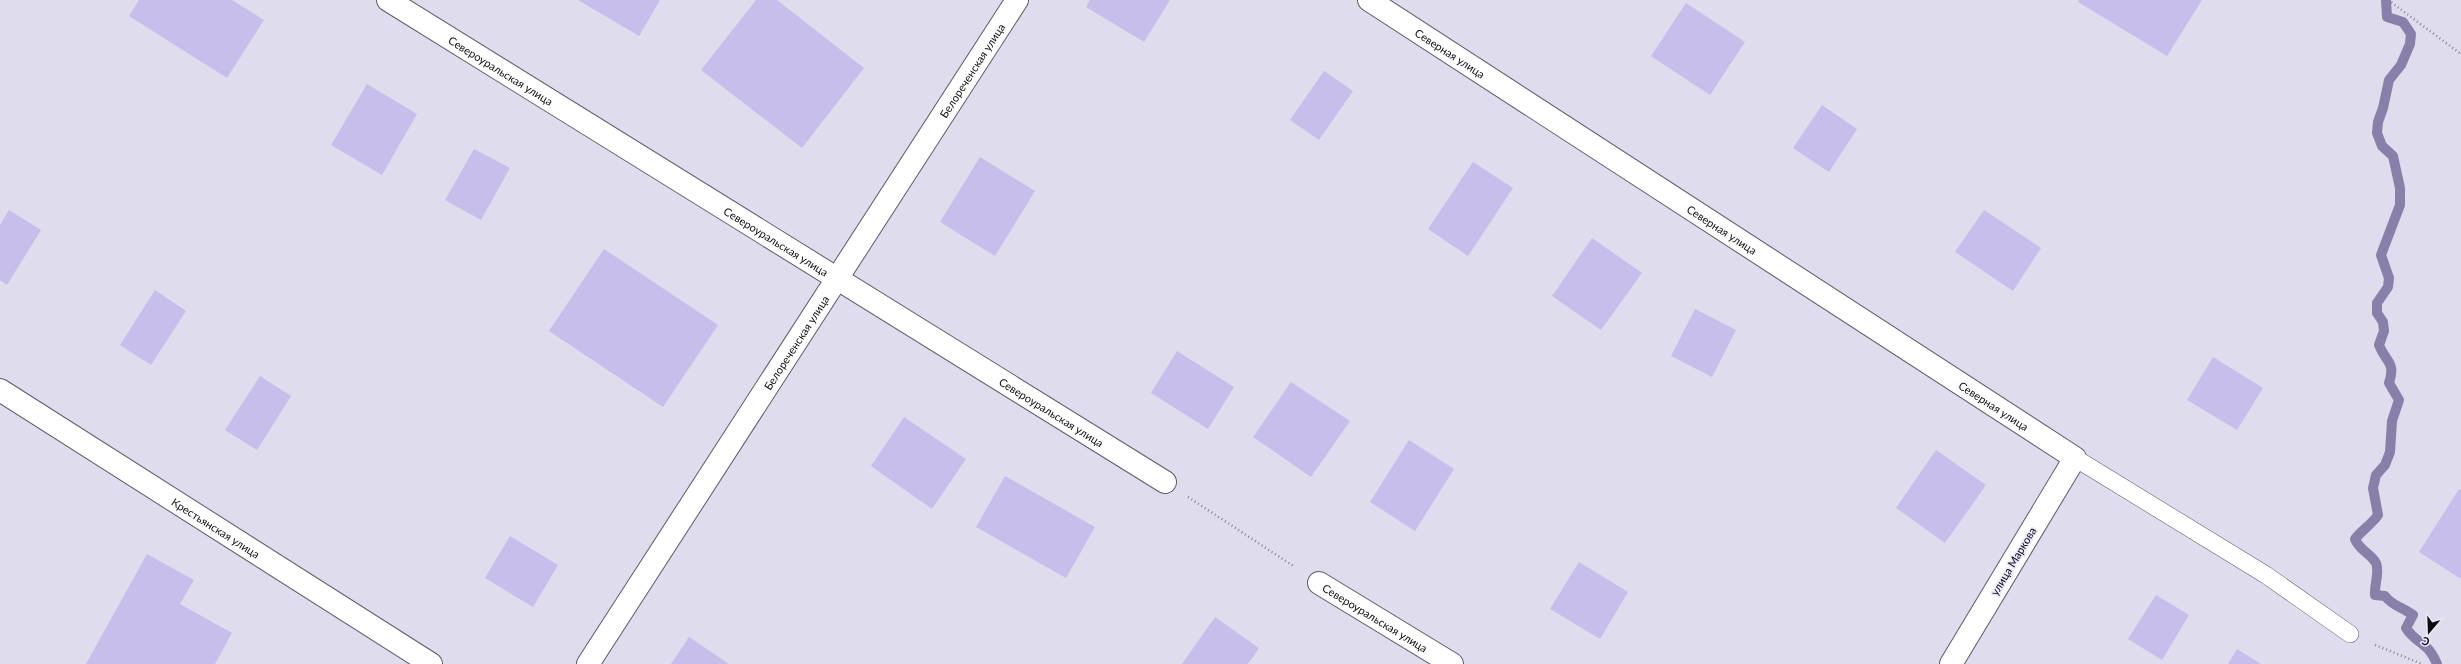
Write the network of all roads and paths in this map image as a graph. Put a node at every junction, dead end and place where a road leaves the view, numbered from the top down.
1 (388, 0) edge
2 (1017, 0) edge
3 (1369, 0) edge
4 (2388, 0) edge
5 (2461, 54) edge
6 (836, 279) junction
7 (0, 390) edge
8 (2075, 458) junction
9 (1165, 482) joint
10 (1319, 583) joint
11 (2350, 634) joint
12 (431, 664) edge
13 (588, 664) edge
14 (1452, 664) edge
15 (1951, 664) edge
16 (2422, 664) edge

1 - 6 street, Североуральская улица
2 - 6 street, Белореченская улица
3 - 8 street, Северная улица
4 - 5 path
6 - 9 street, Североуральская улица
6 - 13 street, Белореченская улица
7 - 12 street, Крестьянская улица
8 - 11 lane
8 - 15 street, улица Маркова
9 - 10 path
10 - 14 street, Североуральская улица
11 - 16 path

